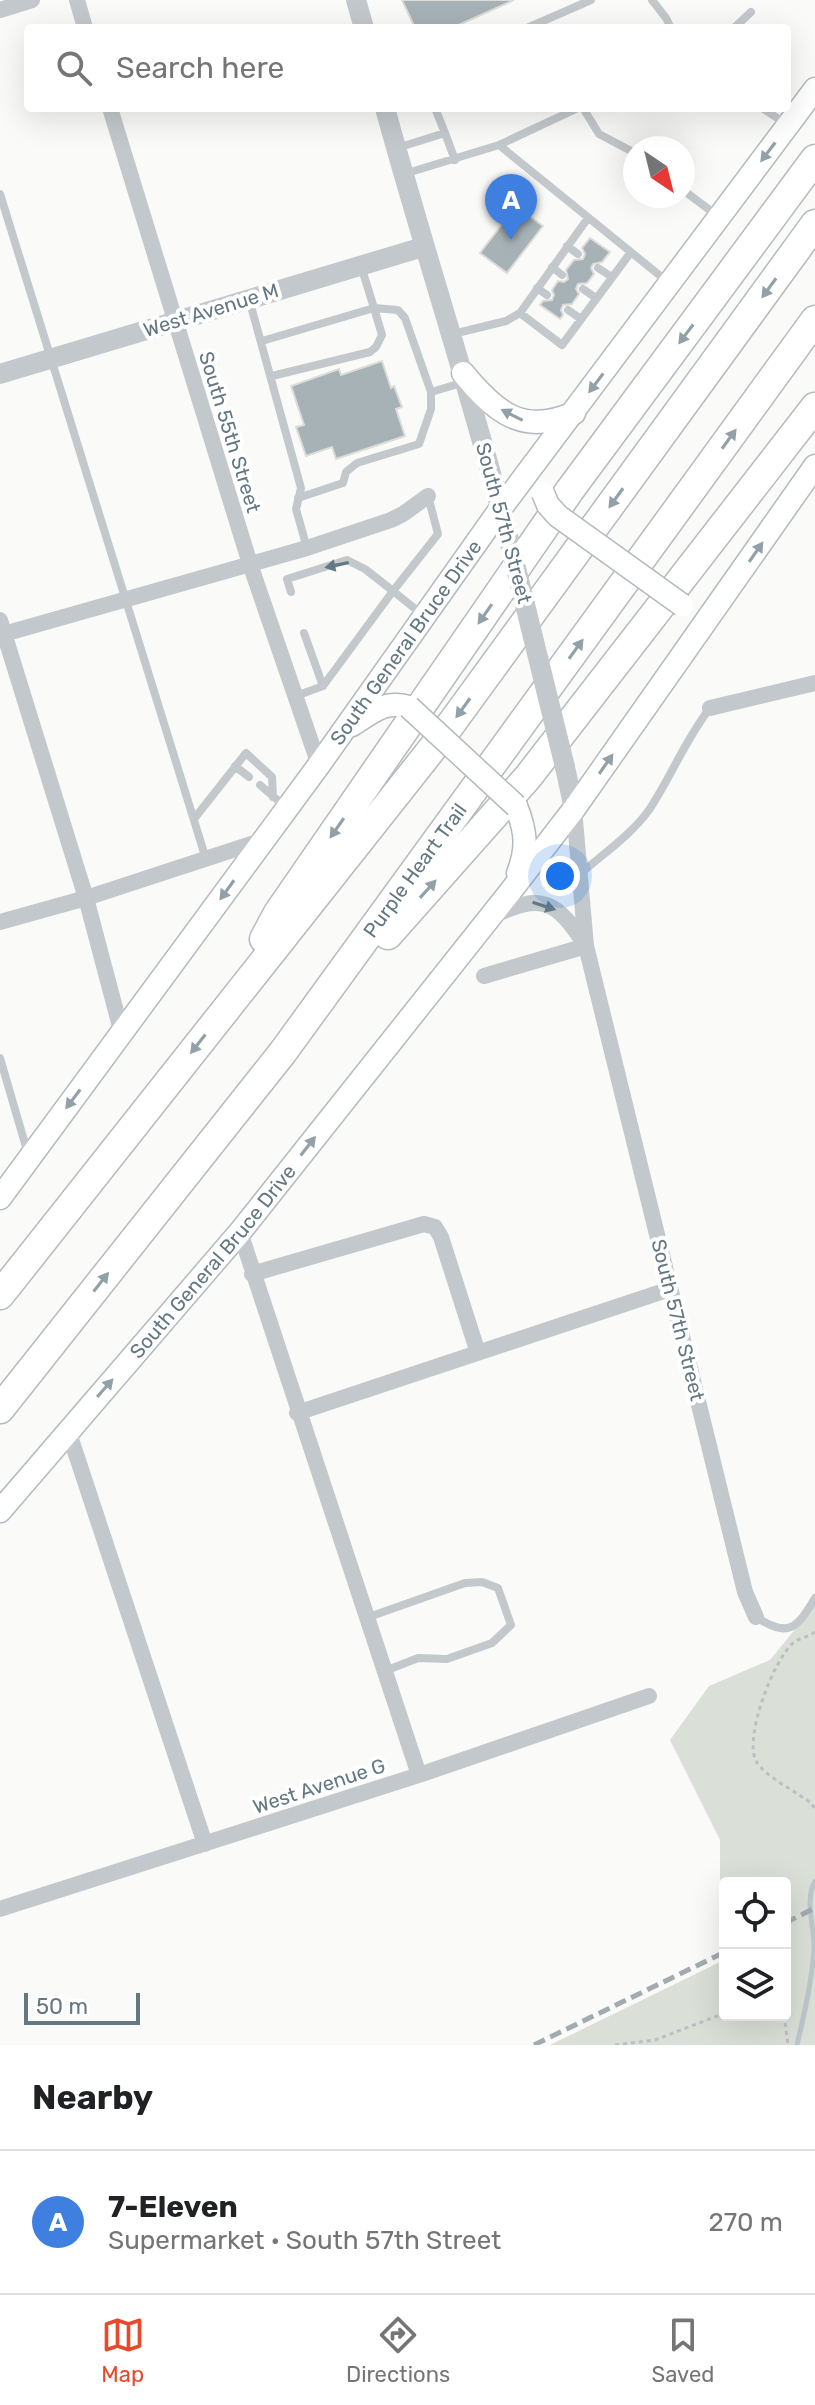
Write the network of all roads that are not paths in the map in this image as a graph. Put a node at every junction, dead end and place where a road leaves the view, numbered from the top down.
1 (32, 0) edge
2 (77, 0) edge
3 (356, 0) edge
4 (591, 0) edge
5 (652, 0) edge
6 (0, 10) edge
7 (751, 12) dead end
8 (84, 24) edge
9 (363, 24) edge
10 (536, 24) edge
11 (668, 24) edge
12 (738, 24) edge
13 (815, 89) edge
14 (111, 112) edge
15 (386, 112) edge
16 (437, 112) edge
17 (571, 112) edge
18 (583, 112) edge
19 (768, 112) edge
20 (788, 125) junction
21 (445, 133) junction
22 (499, 145) junction
23 (623, 147) edge
24 (396, 149) junction
25 (815, 159) edge
26 (455, 160) junction
27 (404, 174) junction
28 (0, 194) edge
29 (695, 199) edge
30 (588, 218) junction
31 (719, 218) junction
32 (815, 224) edge
33 (567, 246) junction
34 (423, 247) junction
35 (631, 252) junction
36 (578, 254) dead end
37 (361, 266) junction
38 (552, 267) junction
39 (598, 268) dead end
40 (562, 275) dead end
41 (612, 277) junction
42 (670, 284) junction
43 (537, 288) junction
44 (583, 289) dead end
45 (547, 295) dead end
46 (596, 298) junction
47 (249, 299) junction
48 (374, 308) junction
49 (568, 310) dead end
50 (520, 313) junction
51 (581, 319) junction
52 (815, 320) edge
53 (174, 321) junction
54 (451, 334) junction
55 (262, 341) junction
56 (51, 358) junction
57 (0, 374) edge
58 (272, 376) junction
59 (465, 378) junction
60 (431, 392) junction
61 (815, 407) edge
62 (574, 413) junction
63 (815, 466) edge
64 (428, 496) joint
65 (298, 498) junction
66 (501, 508) junction
67 (307, 548) junction
68 (250, 564) junction
69 (393, 591) junction
70 (291, 592) dead end
71 (127, 599) junction
72 (718, 607) junction
73 (424, 617) junction
74 (2, 630) edge
75 (304, 633) dead end
76 (815, 683) edge
77 (323, 686) junction
78 (295, 696) junction
79 (710, 708) joint
80 (343, 732) junction
81 (319, 765) junction
82 (235, 766) junction
83 (249, 777) dead end
84 (260, 785) dead end
85 (280, 802) junction
86 (574, 809) junction
87 (194, 819) junction
88 (263, 840) junction
89 (206, 859) junction
90 (579, 874) junction
91 (510, 892) junction
92 (86, 898) junction
93 (488, 918) junction
94 (0, 922) edge
95 (586, 946) junction
96 (484, 976) dead end
97 (223, 1013) junction
98 (122, 1034) junction
99 (283, 1052) junction
100 (0, 1058) edge
101 (29, 1158) junction
102 (0, 1198) edge
103 (240, 1232) junction
104 (252, 1274) junction
105 (670, 1289) junction
106 (0, 1295) edge
107 (478, 1353) junction
108 (0, 1409) edge
109 (297, 1413) junction
110 (68, 1430) junction
111 (0, 1511) edge
112 (815, 1598) edge
113 (756, 1617) joint
114 (366, 1618) junction
115 (384, 1671) junction
116 (649, 1696) dead end
117 (419, 1775) junction
118 (205, 1844) junction
119 (0, 1909) edge

1 - 6 street
2 - 8 street
3 - 9 street
4 - 10 lane
5 - 11 lane
7 - 12 lane
13 - 20 main road, South General Bruce Drive
14 - 53 street, South 55th Street
15 - 24 street, South 57th Street
16 - 21 lane
17 - 22 lane
18 - 23 lane
19 - 20 lane
20 -> 31 main road, South General Bruce Drive
21 - 24 lane
21 - 26 lane
22 - 26 lane
22 - 30 lane
24 - 27 street, South 57th Street
25 -> 97 highway
26 - 27 lane
27 - 34 street, South 57th Street
28 - 56 lane
29 - 31 lane
30 - 33 lane
30 - 35 lane
31 - 42 main road, South General Bruce Drive
32 -> 97 highway
33 - 36 lane
33 - 38 lane
34 - 37 street, West Avenue M
34 - 54 street, South 57th Street
35 - 41 lane
35 - 42 lane
37 - 47 street, West Avenue M
37 - 48 lane
38 - 40 lane
38 - 43 lane
39 - 41 lane
41 - 46 lane
42 -> 62 main road, South General Bruce Drive
43 - 45 lane
43 - 50 lane
44 - 46 lane
46 - 51 lane
47 - 53 street, West Avenue M
47 - 55 lane
48 - 55 lane
48 - 58 lane
48 - 60 lane
49 - 51 lane
50 - 51 lane
50 - 54 lane
99 -> 52 highway, Purple Heart Trail
53 - 56 street, West Avenue M
53 - 68 street, South 55th Street
54 - 59 street, South 57th Street
55 - 58 lane
56 - 57 street, West Avenue M
56 - 71 lane
58 - 65 lane
59 - 60 lane
62 -> 59 main road
59 - 66 street, South 57th Street
60 - 65 lane
99 -> 61 highway
62 - 66 main road, South General Bruce Drive
62 - 72 main road, bridge
72 -> 63 main road, South General Bruce Drive
64 - 67 street
64 - 69 lane
65 - 67 lane
66 - 73 main road, South General Bruce Drive
66 - 86 street, South 57th Street, bridge
67 - 68 street
68 - 71 street
68 - 78 street, South 55th Street
69 -> 70 lane
69 - 73 lane
69 - 77 lane
71 - 74 street
71 - 87 lane
86 -> 72 main road, South General Bruce Drive
73 - 80 main road, South General Bruce Drive
74 - 92 street
75 - 77 lane
76 - 79 street
77 - 78 lane
78 - 81 street, South 55th Street
79 - 90 lane
80 - 81 main road, South General Bruce Drive
80 - 91 main road, bridge
81 - 85 main road, South General Bruce Drive
82 - 83 lane
82 - 85 lane
82 - 87 lane
84 - 85 lane
85 - 88 main road, South General Bruce Drive
86 - 90 street, South 57th Street
86 - 91 main road, South General Bruce Drive
87 - 89 lane
88 - 89 street
88 -> 98 main road, South General Bruce Drive
89 - 92 street
90 - 95 street, South 57th Street
91 - 93 main road, South General Bruce Drive
92 - 94 street
92 - 98 street
93 -> 95 street, South 57th Street
103 -> 93 main road, South General Bruce Drive
95 - 96 street
95 - 105 street, South 57th Street
97 -> 106 highway
98 -> 101 main road, South General Bruce Drive
108 -> 99 highway, Purple Heart Trail
100 - 101 lane
101 - 102 main road, South General Bruce Drive
103 - 104 street
110 -> 103 main road, South General Bruce Drive
104 - 107 street
104 - 109 street
105 - 107 street
105 - 113 street, South 57th Street
107 - 109 street
109 - 114 street
110 - 111 main road, South General Bruce Drive
110 - 118 street
112 - 113 lane, South 57th Street
114 - 115 street
114 - 115 lane
115 - 117 street
116 - 117 street, West Avenue G
117 - 118 street, West Avenue G
118 - 119 street, West Avenue G

